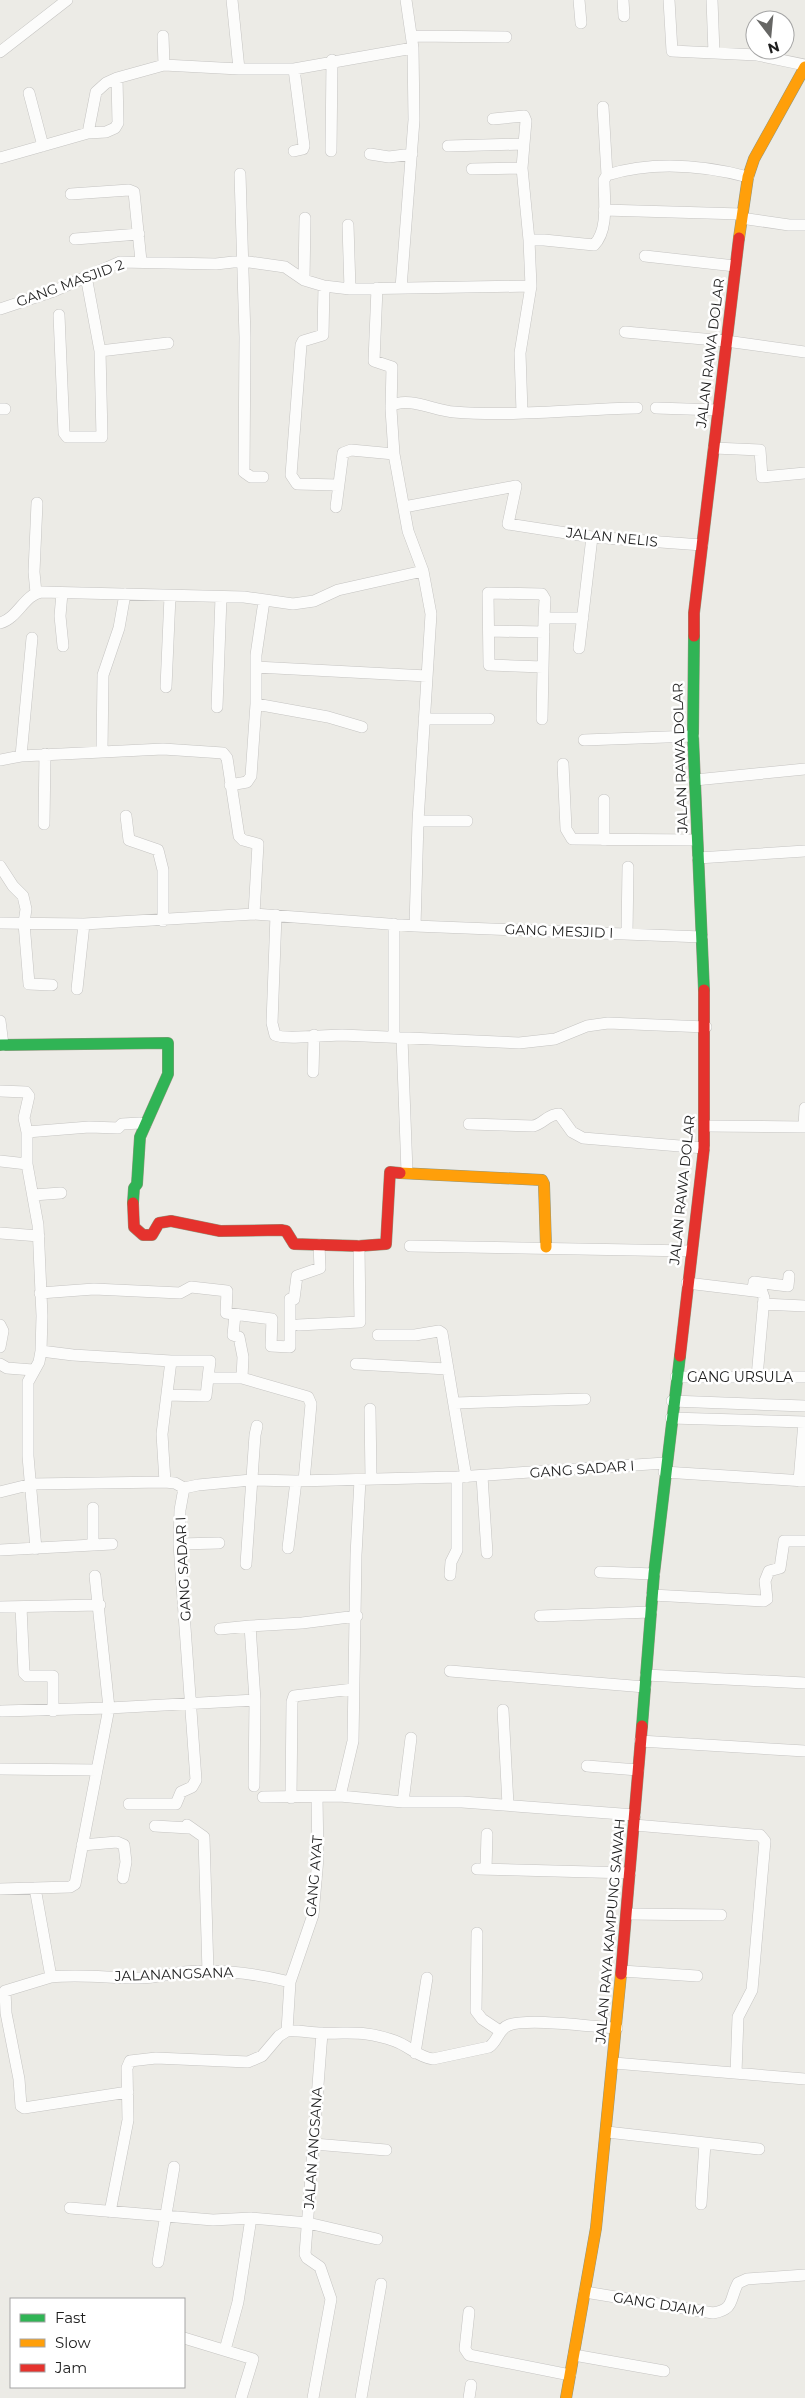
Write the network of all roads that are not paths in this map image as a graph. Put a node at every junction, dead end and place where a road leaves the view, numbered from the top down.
1 (67, 0) edge
2 (232, 0) edge
3 (406, 0) edge
4 (579, 0) edge
5 (623, 0) edge
6 (669, 0) edge
7 (712, 0) edge
8 (624, 16) dead end
9 (581, 23) dead end
10 (163, 36) dead end
11 (412, 36) junction
12 (506, 37) dead end
13 (413, 48) junction
14 (0, 52) edge
15 (714, 53) junction
16 (332, 60) junction
17 (164, 65) junction
18 (805, 66) edge
19 (239, 69) junction
20 (294, 69) junction
21 (117, 78) junction
22 (29, 93) dead end
23 (602, 108) dead end
24 (493, 118) dead end
25 (88, 132) junction
26 (524, 144) junction
27 (43, 146) junction
28 (448, 146) dead end
29 (294, 151) dead end
30 (330, 151) dead end
31 (370, 154) dead end
32 (412, 154) junction
33 (0, 158) edge
34 (522, 168) junction
35 (472, 169) dead end
36 (240, 174) dead end
37 (607, 174) junction
38 (748, 177) junction
39 (71, 194) dead end
40 (604, 210) junction
41 (741, 216) junction
42 (305, 218) dead end
43 (348, 225) dead end
44 (805, 226) edge
45 (139, 234) junction
46 (74, 239) dead end
47 (529, 240) junction
48 (645, 256) dead end
49 (141, 261) junction
50 (242, 261) junction
51 (735, 266) junction
52 (86, 276) junction
53 (304, 280) junction
54 (324, 286) junction
55 (531, 286) junction
56 (377, 288) junction
57 (401, 288) junction
58 (350, 289) junction
59 (0, 309) edge
60 (59, 316) dead end
61 (625, 332) dead end
62 (726, 341) junction
63 (168, 343) dead end
64 (100, 351) junction
65 (805, 352) edge
66 (391, 406) junction
67 (637, 408) dead end
68 (656, 408) dead end
69 (718, 410) junction
70 (522, 412) junction
71 (714, 448) junction
72 (394, 454) junction
73 (805, 472) edge
74 (263, 477) dead end
75 (338, 485) junction
76 (37, 503) dead end
77 (404, 506) junction
78 (336, 507) dead end
79 (592, 537) junction
80 (702, 545) junction
81 (423, 571) junction
82 (36, 593) junction
83 (62, 593) junction
84 (126, 594) junction
85 (170, 596) junction
86 (221, 597) junction
87 (264, 601) junction
88 (544, 618) junction
89 (583, 618) junction
90 (0, 623) edge
91 (489, 631) junction
92 (544, 632) junction
93 (32, 638) dead end
94 (63, 646) dead end
95 (579, 648) dead end
96 (256, 667) junction
97 (544, 667) junction
98 (427, 676) junction
99 (166, 687) dead end
100 (256, 704) junction
101 (217, 707) dead end
102 (489, 719) dead end
103 (542, 719) dead end
104 (424, 720) junction
105 (362, 727) dead end
106 (692, 736) junction
107 (584, 740) dead end
108 (102, 751) junction
109 (44, 754) junction
110 (21, 756) junction
111 (0, 760) edge
112 (563, 764) dead end
113 (805, 769) edge
114 (695, 780) junction
115 (230, 785) junction
116 (604, 800) dead end
117 (126, 816) dead end
118 (418, 821) junction
119 (467, 821) dead end
120 (44, 824) dead end
121 (604, 840) junction
122 (698, 840) junction
123 (805, 851) edge
124 (698, 858) junction
125 (0, 866) edge
126 (628, 867) dead end
127 (254, 914) junction
128 (276, 915) junction
129 (163, 921) junction
130 (0, 923) edge
131 (24, 923) junction
132 (84, 924) junction
133 (394, 924) junction
134 (415, 926) junction
135 (627, 933) junction
136 (702, 937) junction
137 (52, 984) dead end
138 (77, 989) dead end
139 (0, 1021) edge
140 (706, 1026) junction
141 (314, 1034) junction
142 (398, 1037) junction
143 (2, 1045) edge
144 (313, 1072) dead end
145 (0, 1091) edge
146 (805, 1108) edge
147 (469, 1124) dead end
148 (145, 1126) junction
149 (705, 1126) junction
150 (804, 1128) edge
151 (28, 1132) junction
152 (704, 1148) junction
153 (0, 1161) edge
154 (26, 1164) junction
155 (407, 1172) junction
156 (61, 1193) dead end
157 (33, 1195) junction
158 (0, 1233) edge
159 (39, 1236) junction
160 (319, 1245) junction
161 (359, 1246) junction
162 (410, 1246) dead end
163 (546, 1247) junction
164 (691, 1251) junction
165 (789, 1276) dead end
166 (687, 1284) junction
167 (753, 1290) junction
168 (40, 1293) junction
169 (763, 1304) junction
170 (805, 1306) edge
171 (235, 1315) junction
172 (0, 1324) edge
173 (298, 1325) dead end
174 (378, 1335) dead end
175 (0, 1347) edge
176 (41, 1351) junction
177 (171, 1361) junction
178 (0, 1364) edge
179 (356, 1364) dead end
180 (447, 1369) junction
181 (33, 1370) junction
182 (676, 1376) junction
183 (757, 1377) junction
184 (805, 1377) edge
185 (208, 1378) junction
186 (242, 1378) junction
187 (167, 1395) junction
188 (585, 1399) dead end
189 (672, 1401) junction
190 (455, 1403) junction
191 (805, 1406) edge
192 (370, 1409) dead end
193 (671, 1418) junction
194 (805, 1422) edge
195 (257, 1426) dead end
196 (665, 1468) junction
197 (482, 1476) junction
198 (462, 1477) junction
199 (366, 1479) junction
200 (251, 1480) junction
201 (300, 1481) junction
202 (802, 1481) edge
203 (165, 1482) junction
204 (32, 1484) junction
205 (184, 1488) junction
206 (0, 1492) edge
207 (93, 1508) dead end
208 (805, 1540) edge
209 (219, 1543) dead end
210 (112, 1544) dead end
211 (179, 1544) junction
212 (93, 1545) junction
213 (288, 1548) dead end
214 (0, 1550) edge
215 (36, 1550) junction
216 (487, 1553) dead end
217 (246, 1564) dead end
218 (600, 1572) dead end
219 (450, 1574) dead end
220 (654, 1574) junction
221 (95, 1576) dead end
222 (652, 1596) junction
223 (100, 1605) junction
224 (0, 1607) edge
225 (21, 1607) junction
226 (651, 1612) junction
227 (357, 1616) junction
228 (540, 1616) dead end
229 (250, 1626) junction
230 (220, 1629) dead end
231 (450, 1671) dead end
232 (646, 1675) junction
233 (805, 1683) edge
234 (645, 1687) junction
235 (353, 1690) junction
236 (255, 1700) junction
237 (192, 1703) junction
238 (109, 1708) junction
239 (53, 1710) junction
240 (503, 1710) dead end
241 (2, 1711) dead end
242 (411, 1738) dead end
243 (640, 1741) junction
244 (805, 1751) edge
245 (587, 1766) dead end
246 (0, 1769) edge
247 (96, 1770) junction
248 (638, 1770) junction
249 (254, 1786) dead end
250 (340, 1796) junction
251 (263, 1797) dead end
252 (317, 1797) junction
253 (291, 1798) junction
254 (403, 1802) junction
255 (129, 1804) dead end
256 (508, 1805) junction
257 (634, 1820) junction
258 (155, 1826) dead end
259 (487, 1834) dead end
260 (82, 1846) junction
261 (630, 1873) junction
262 (123, 1878) dead end
263 (35, 1888) junction
264 (0, 1889) edge
265 (627, 1914) junction
266 (721, 1915) dead end
267 (477, 1933) dead end
268 (622, 1971) junction
269 (208, 1972) junction
270 (697, 1976) dead end
271 (51, 1977) junction
272 (427, 1978) dead end
273 (290, 1982) junction
274 (617, 2028) junction
275 (287, 2031) junction
276 (500, 2032) junction
277 (322, 2033) junction
278 (415, 2053) junction
279 (614, 2063) junction
280 (736, 2073) junction
281 (805, 2079) edge
282 (128, 2092) junction
283 (607, 2132) junction
284 (705, 2143) junction
285 (314, 2144) junction
286 (759, 2149) dead end
287 (386, 2150) dead end
288 (174, 2167) dead end
289 (701, 2204) dead end
290 (70, 2208) dead end
291 (110, 2212) junction
292 (166, 2215) junction
293 (251, 2218) junction
294 (308, 2223) junction
295 (377, 2239) dead end
296 (158, 2262) dead end
297 (805, 2275) edge
298 (381, 2284) dead end
299 (585, 2292) junction
300 (468, 2312) dead end
301 (185, 2338) edge
302 (225, 2350) junction
303 (574, 2355) junction
304 (664, 2371) dead end
305 (570, 2374) junction
306 (471, 2385) dead end
307 (240, 2398) edge
308 (313, 2398) edge
309 (361, 2398) edge
310 (469, 2398) edge
311 (566, 2398) edge

1 - 14 street
2 - 19 street
3 - 11 street
4 - 9 street
5 - 8 street
6 - 15 street
7 - 15 street
10 - 17 street
11 - 12 street
11 - 13 street
13 - 16 street
13 - 32 street
15 - 18 street
16 - 20 street
16 - 30 street
17 - 19 street
17 - 21 street
18 - 38 street, JALAN RAWA DOLAR
19 - 20 street
20 - 29 street
21 - 25 street
21 - 25 street
22 - 27 street
23 - 37 street
24 - 26 street
25 - 27 street
26 - 28 street
26 - 34 street
27 - 33 street
31 - 32 street
32 - 57 street
34 - 35 street
34 - 47 street
36 - 50 street
37 - 38 street
37 - 40 street
38 - 41 street, JALAN RAWA DOLAR
39 - 45 street
40 - 41 street
40 - 47 street
41 - 44 street
41 - 51 street, JALAN RAWA DOLAR
42 - 53 street
43 - 58 street
45 - 46 street
45 - 49 street
47 - 55 street
48 - 51 street
49 - 50 street, GANG MASJID 2
49 - 52 street, GANG MASJID 2
50 - 53 street, GANG MASJID 2
50 - 74 street
51 - 62 street, JALAN RAWA DOLAR
52 - 59 street, GANG MASJID 2
52 - 64 street
53 - 54 street, GANG MASJID 2
54 - 58 street, GANG MASJID 2
54 - 75 street
55 - 57 street, GANG MASJID 2
55 - 70 street
56 - 57 street, GANG MASJID 2
56 - 58 street, GANG MASJID 2
56 - 66 street
60 - 64 street
61 - 62 street
62 - 65 street
62 - 69 street, JALAN RAWA DOLAR
63 - 64 street
66 - 70 street
66 - 72 street
67 - 70 street
68 - 69 street
69 - 71 street, JALAN RAWA DOLAR
71 - 73 street
71 - 80 street, JALAN RAWA DOLAR
72 - 75 street
72 - 77 street
75 - 78 street
76 - 82 street
77 - 79 street, JALAN NELIS
77 - 81 street
79 - 80 street, JALAN NELIS
79 - 89 street
80 - 106 street, JALAN RAWA DOLAR
81 - 87 street
81 - 98 street
82 - 83 street
82 - 90 street
83 - 84 street
83 - 94 street
84 - 85 street
84 - 108 street
85 - 86 street
85 - 99 street
86 - 87 street
86 - 101 street
87 - 96 street
88 - 89 street
88 - 91 street
88 - 92 street
89 - 95 street
91 - 92 street
91 - 97 street
92 - 97 street
93 - 110 street
96 - 98 street
96 - 100 street
97 - 103 street
98 - 104 street
100 - 105 street
100 - 115 street
102 - 104 street
104 - 118 street
106 - 107 street
106 - 114 street, JALAN RAWA DOLAR
108 - 109 street
108 - 115 street
109 - 110 street
109 - 120 street
110 - 111 street
112 - 121 street
113 - 114 street
114 - 122 street, JALAN RAWA DOLAR
115 - 127 street
116 - 121 street
117 - 129 street
118 - 119 street
118 - 134 street
121 - 122 street
122 - 124 street, JALAN RAWA DOLAR
123 - 124 street
124 - 136 street, JALAN RAWA DOLAR
125 - 131 street
126 - 135 street
127 - 128 street, GANG MESJID I
127 - 129 street, GANG MESJID I
128 - 133 street, GANG MESJID I
128 - 141 street
129 - 132 street, GANG MESJID I
130 - 131 street, GANG MESJID I
131 - 132 street, GANG MESJID I
131 - 137 street
132 - 138 street
133 - 134 street, GANG MESJID I
133 - 142 street
134 - 135 street, GANG MESJID I
135 - 136 street, GANG MESJID I
136 - 140 street, JALAN RAWA DOLAR
139 - 143 street
140 - 142 street
140 - 149 street, JALAN RAWA DOLAR
141 - 142 street
141 - 144 street
142 - 155 street
143 - 148 street
145 - 151 street
146 - 150 street
147 - 152 street
148 - 151 street
148 - 160 street
149 - 150 street
149 - 152 street, JALAN RAWA DOLAR
151 - 154 street
152 - 164 street, JALAN RAWA DOLAR
153 - 154 street
154 - 157 street
155 - 161 street
155 - 163 street
156 - 157 street
157 - 159 street
158 - 159 street
159 - 168 street
160 - 161 street
160 - 171 street
161 - 173 street
162 - 163 street
163 - 164 street
164 - 166 street, JALAN RAWA DOLAR
165 - 167 street
166 - 167 street
166 - 182 street, JALAN RAWA DOLAR
167 - 169 street
168 - 171 street
168 - 176 street
169 - 170 street
169 - 183 street
171 - 186 street
172 - 175 street
174 - 180 street
176 - 177 street
176 - 181 street
177 - 185 street
177 - 187 street
178 - 181 street
179 - 180 street
180 - 190 street
181 - 204 street
182 - 183 street, GANG URSULA
182 - 189 street, JALAN RAWA DOLAR
183 - 184 street, GANG URSULA
185 - 186 street
185 - 187 street
186 - 201 street
187 - 203 street
188 - 190 street
189 - 191 street
189 - 193 street, JALAN RAWA DOLAR
190 - 198 street
192 - 199 street
193 - 194 street
193 - 196 street, JALAN RAWA DOLAR
194 - 202 street
195 - 200 street
196 - 197 street, GANG SADAR I
196 - 202 street, GANG SADAR I
196 - 220 street, JALAN RAYA KAMPUNG SAWAH
197 - 198 street, GANG SADAR I
197 - 216 street
198 - 199 street, GANG SADAR I
198 - 219 street
199 - 201 street, GANG SADAR I
199 - 227 street
200 - 201 street, GANG SADAR I
200 - 205 street, GANG SADAR I
200 - 217 street
201 - 213 street
203 - 204 street
203 - 205 street
204 - 206 street
204 - 215 street
205 - 211 street, GANG SADAR I
207 - 212 street
208 - 222 street
209 - 211 street
210 - 212 street
211 - 237 street, GANG SADAR I
212 - 215 street
214 - 215 street
218 - 220 street
220 - 222 street, JALAN RAYA KAMPUNG SAWAH
221 - 223 street
222 - 226 street, JALAN RAYA KAMPUNG SAWAH
223 - 225 street
223 - 238 street
224 - 225 street
225 - 239 street
226 - 228 street
226 - 232 street, JALAN RAYA KAMPUNG SAWAH
227 - 229 street
227 - 235 street
229 - 230 street
229 - 236 street
231 - 234 street
232 - 233 street
232 - 234 street, JALAN RAYA KAMPUNG SAWAH
234 - 243 street, JALAN RAYA KAMPUNG SAWAH
235 - 250 street
235 - 253 street
236 - 237 street
236 - 249 street
237 - 238 street
237 - 255 street, GANG SADAR I
238 - 239 street
238 - 247 street
239 - 241 street
240 - 256 street
242 - 254 street
243 - 244 street
243 - 248 street, JALAN RAYA KAMPUNG SAWAH
245 - 248 street
246 - 247 street
247 - 260 street
248 - 257 street, JALAN RAYA KAMPUNG SAWAH
250 - 252 street
250 - 254 street
251 - 253 street
252 - 253 street
252 - 273 street, GANG AYAT
254 - 256 street
256 - 257 street
257 - 261 street, JALAN RAYA KAMPUNG SAWAH
257 - 280 street
258 - 269 street
259 - 261 street
260 - 262 street
260 - 263 street
261 - 265 street, JALAN RAYA KAMPUNG SAWAH
263 - 264 street
263 - 271 street
265 - 266 street
265 - 268 street, JALAN RAYA KAMPUNG SAWAH
267 - 276 street
268 - 270 street
268 - 274 street, JALAN RAYA KAMPUNG SAWAH
269 - 271 street, JALANANGSANA
269 - 273 street, JALANANGSANA
271 - 282 street, JALANANGSANA
272 - 278 street
273 - 275 street
274 - 276 street
274 - 279 street, JALAN RAYA KAMPUNG SAWAH
275 - 277 street
275 - 282 street
276 - 278 street
277 - 278 street
277 - 285 street, JALAN ANGSANA
279 - 280 street
279 - 283 street, JALAN RAYA KAMPUNG SAWAH
280 - 281 street
282 - 291 street
283 - 284 street
283 - 299 street, JALAN RAYA KAMPUNG SAWAH
284 - 286 street
284 - 289 street
285 - 287 street
285 - 294 street, JALAN ANGSANA
288 - 292 street
290 - 291 street
291 - 292 street
292 - 293 street
292 - 296 street
293 - 294 street
293 - 302 street
294 - 295 street, JALAN ANGSANA
294 - 308 street
297 - 299 street, GANG DJAIM
298 - 309 street
299 - 303 street, JALAN RAYA KAMPUNG SAWAH
300 - 305 street
301 - 302 street
302 - 307 street
303 - 304 street
303 - 305 street, JALAN RAYA KAMPUNG SAWAH
305 - 311 street, JALAN RAYA KAMPUNG SAWAH
306 - 310 street

